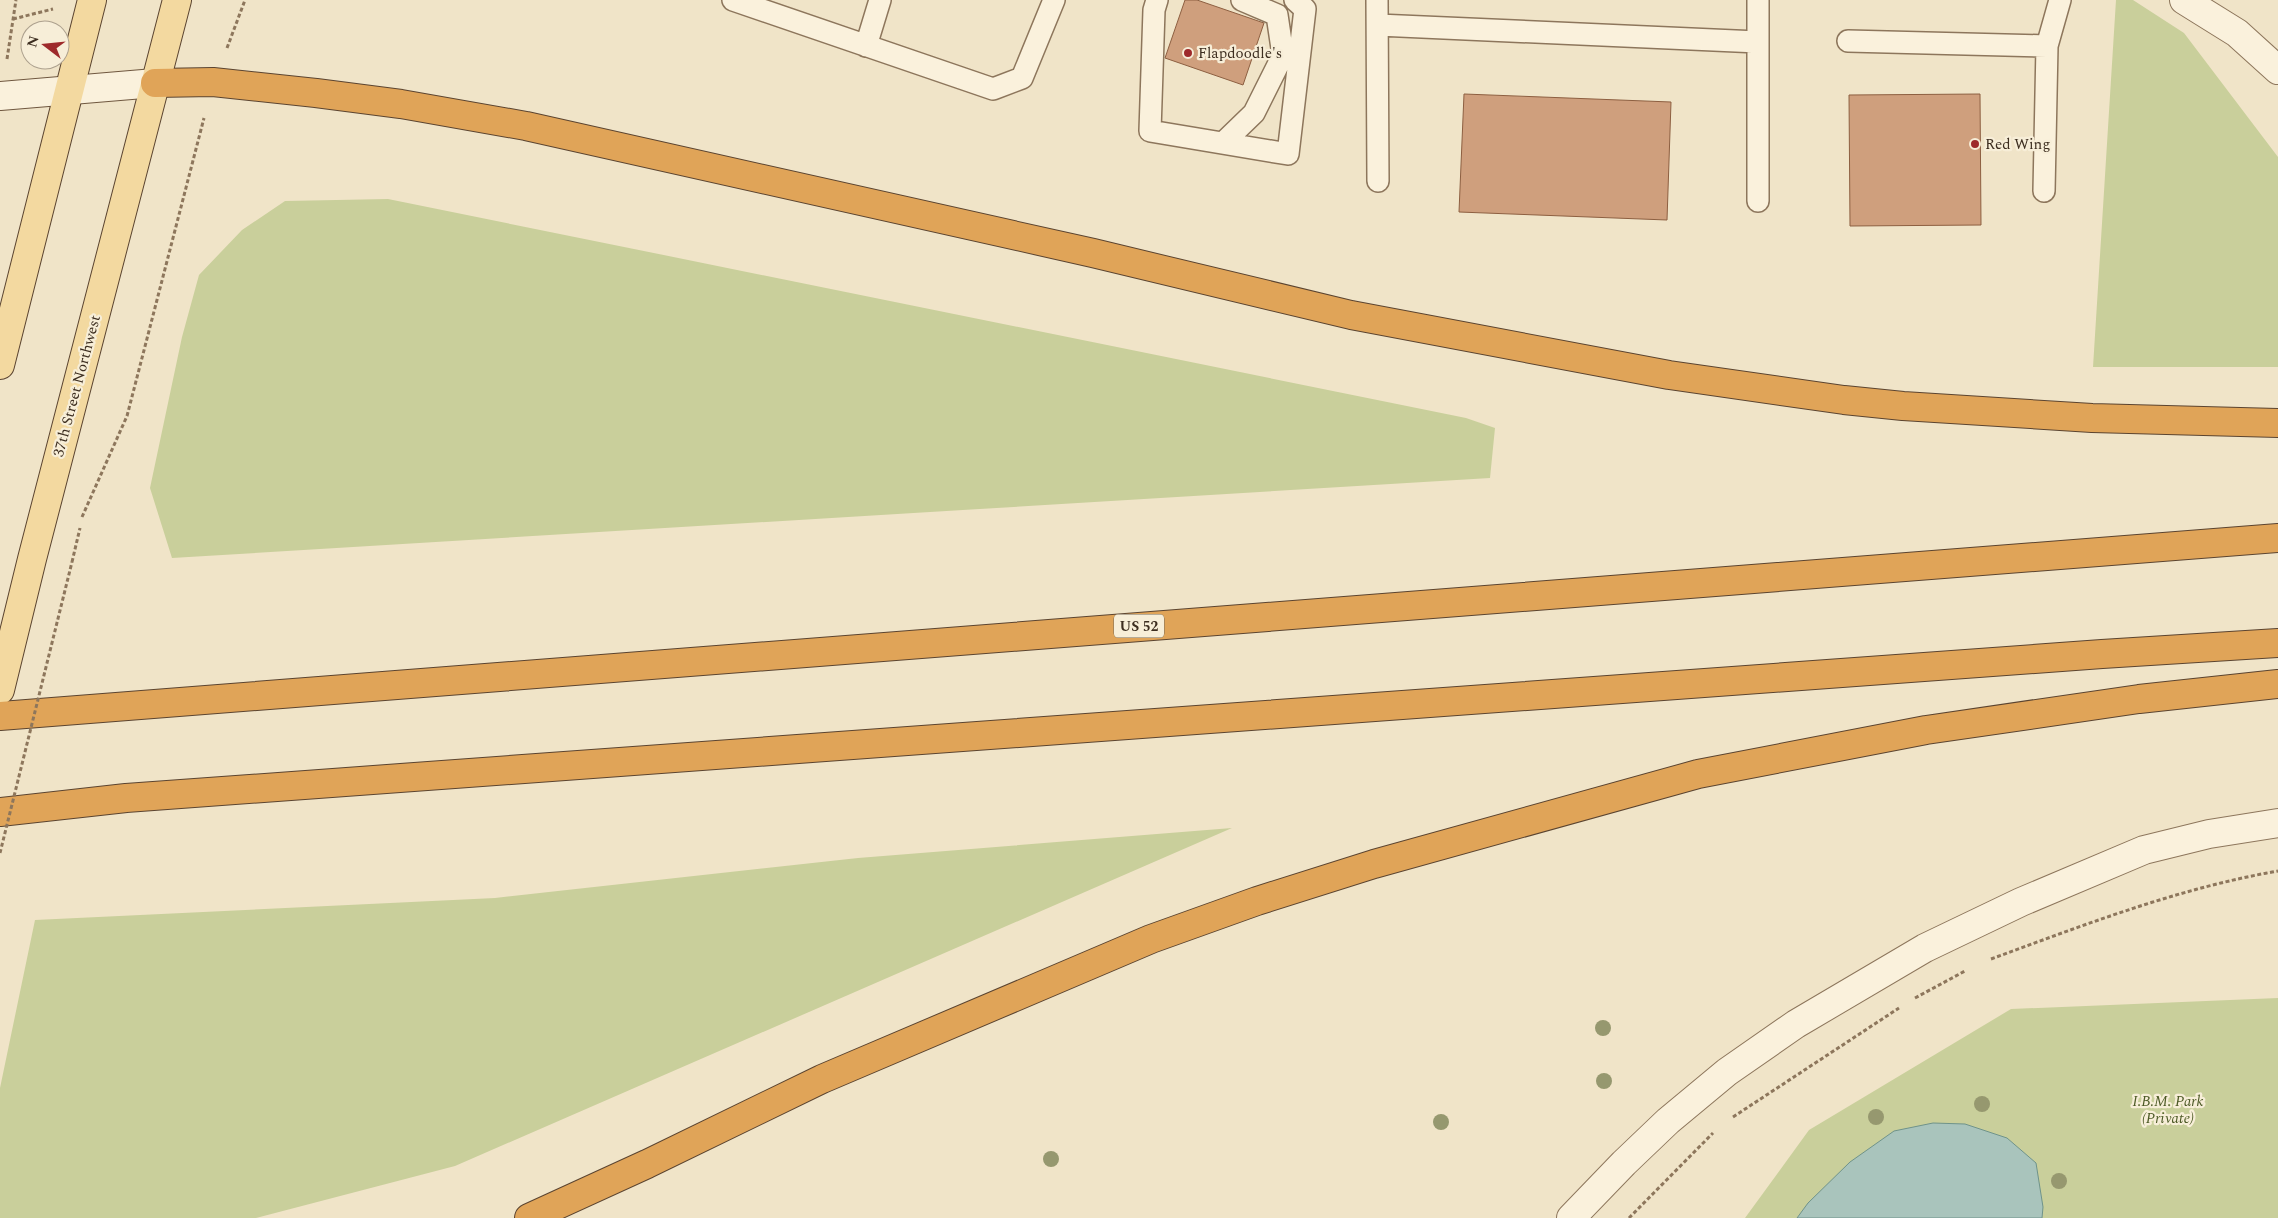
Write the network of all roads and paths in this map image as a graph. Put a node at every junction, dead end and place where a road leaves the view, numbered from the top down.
1 (16, 0) edge
2 (92, 0) edge
3 (177, 0) edge
4 (245, 0) edge
5 (733, 0) edge
6 (880, 0) edge
7 (1054, 0) edge
8 (1157, 0) edge
9 (1242, 0) edge
10 (1295, 0) edge
11 (1378, 0) edge
12 (1758, 0) edge
13 (2060, 0) edge
14 (2184, 0) edge
15 (58, 7) dead end
16 (1378, 25) junction
17 (1758, 42) junction
18 (1848, 42) dead end
19 (866, 46) junction
20 (2047, 46) junction
21 (2278, 70) edge
22 (213, 82) junction
23 (156, 83) junction
24 (69, 89) junction
25 (0, 96) edge
26 (1223, 143) junction
27 (1378, 181) dead end
28 (2044, 191) dead end
29 (1758, 201) dead end
30 (0, 365) edge
31 (2278, 423) edge
32 (2278, 538) edge
33 (2278, 644) edge
34 (2278, 684) edge
35 (0, 690) edge
36 (0, 716) edge
37 (0, 812) edge
38 (2278, 823) edge
39 (0, 853) edge
40 (2278, 871) edge
41 (1983, 961) dead end
42 (1966, 971) dead end
43 (1914, 999) dead end
44 (1906, 1003) dead end
45 (1731, 1118) dead end
46 (1716, 1130) dead end
47 (530, 1218) edge
48 (1571, 1218) edge
49 (1629, 1218) edge

1 - 15 path
2 - 24 main road
3 - 23 main road, 37th Street Northwest
4 - 22 path
5 - 19 lane
6 - 19 lane
7 - 19 lane
8 - 26 lane
9 - 26 lane
10 - 26 lane
11 - 16 lane
12 - 17 lane
13 - 20 lane
14 - 21 street
16 - 17 lane
16 - 27 lane
17 - 29 lane
18 - 20 lane
20 - 28 lane
22 - 23 highway
22 - 31 highway
22 - 39 path, bridge
23 - 24 street
23 - 35 main road, 37th Street Northwest
24 - 25 street
24 - 30 main road
32 - 36 highway, US 52
33 - 37 highway
34 - 47 highway
38 - 48 street
40 - 41 path
42 - 43 path
44 - 45 path
46 - 49 path

